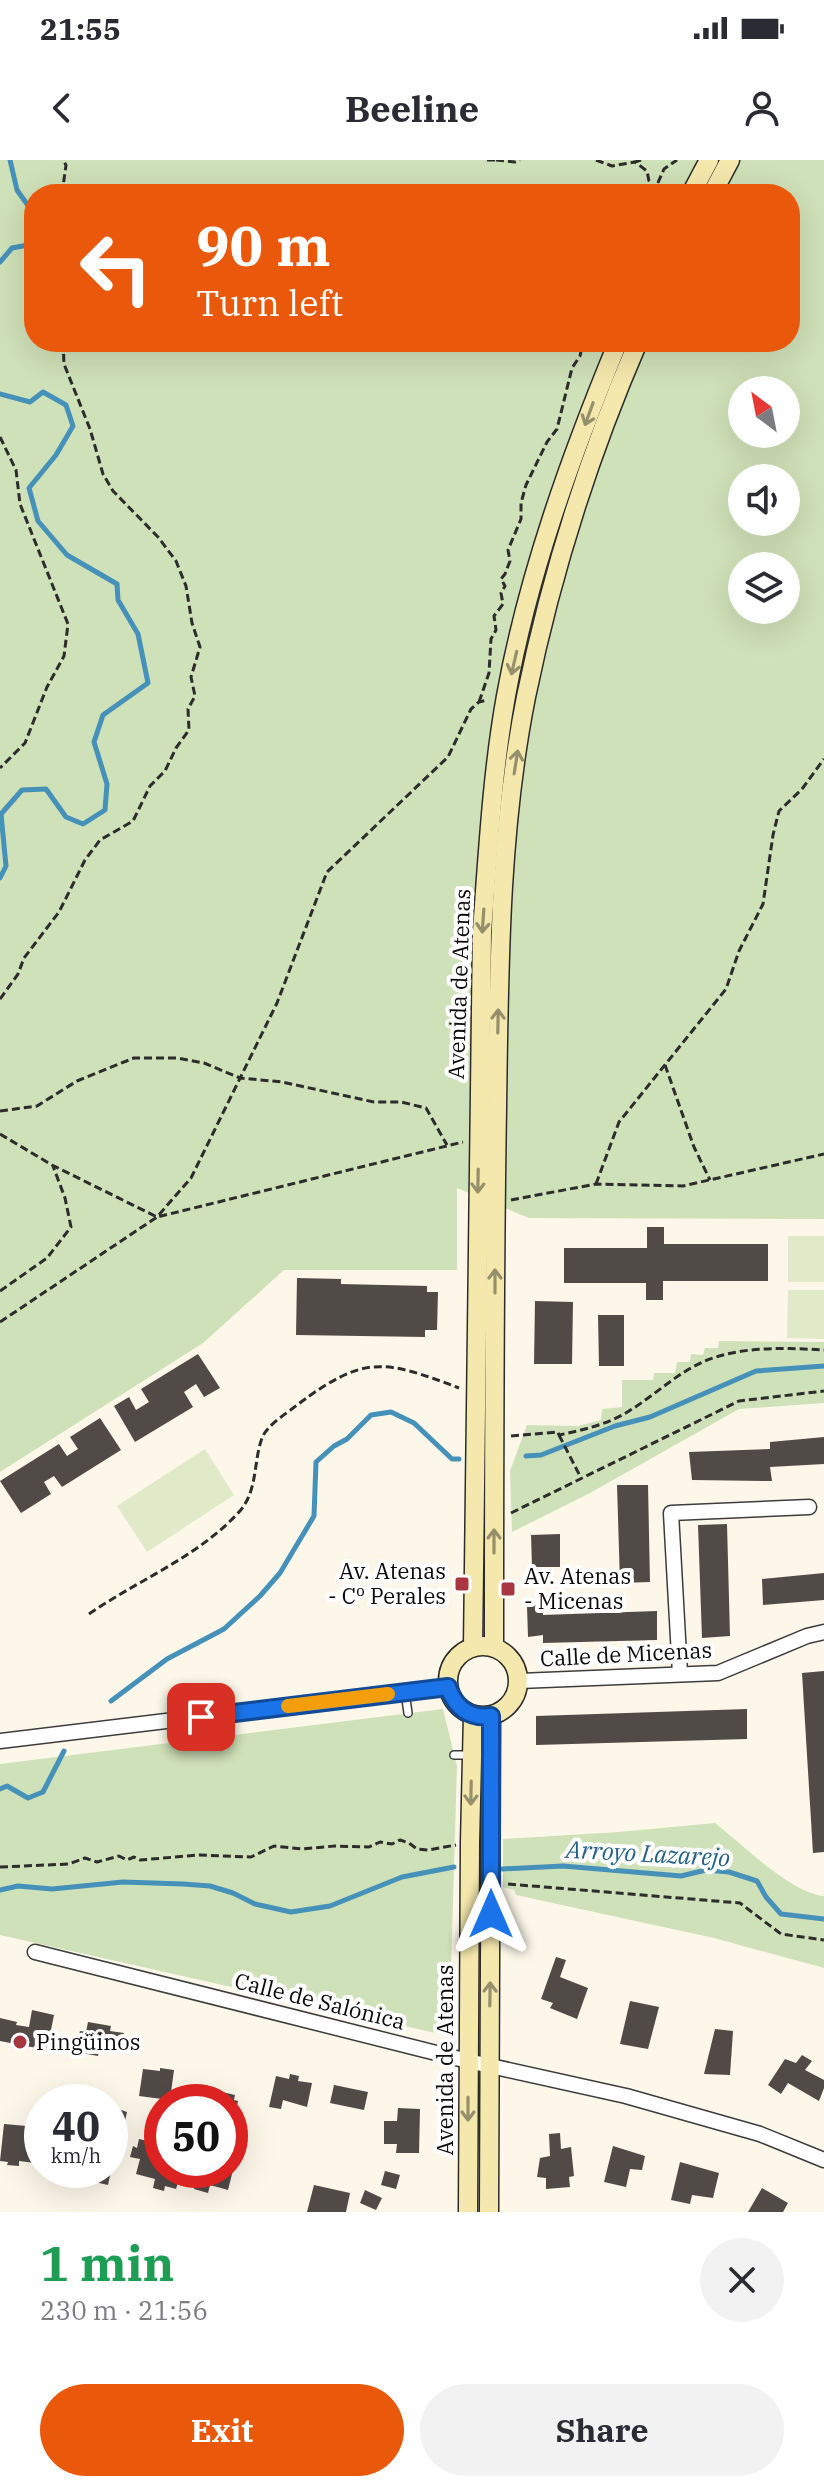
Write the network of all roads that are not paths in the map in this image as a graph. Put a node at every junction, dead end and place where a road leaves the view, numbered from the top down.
1 (709, 160) edge
2 (730, 160) edge
3 (696, 184) edge
4 (717, 184) edge
5 (614, 352) edge
6 (634, 352) edge
7 (809, 1507) dead end
8 (824, 1632) edge
9 (473, 1647) junction
10 (494, 1647) junction
11 (680, 1674) junction
12 (519, 1681) junction
13 (448, 1687) junction
14 (405, 1692) junction
15 (408, 1713) dead end
16 (482, 1716) junction
17 (0, 1741) edge
18 (35, 1952) dead end
19 (468, 2061) junction
20 (489, 2065) junction
21 (824, 2160) edge
22 (468, 2212) edge
23 (489, 2212) edge

1 - 3 main road
2 - 4 main road
5 -> 9 main road, Avenida de Atenas
10 -> 6 main road, Avenida de Atenas
7 - 11 street
8 - 11 street, Calle de Micenas
9 - 10 main road
9 - 13 main road
10 - 12 main road
11 - 12 street, Calle de Micenas
12 - 16 main road
13 - 14 street
13 - 16 main road
14 - 15 lane
14 - 17 street
16 -> 19 main road, Avenida de Atenas
20 -> 16 main road, Avenida de Atenas
18 - 19 street, Calle de Salónica
19 - 20 street, Calle de Salónica
19 -> 22 main road, Avenida de Atenas
20 - 21 street, Calle de Salónica
20 - 23 main road, Avenida de Atenas

